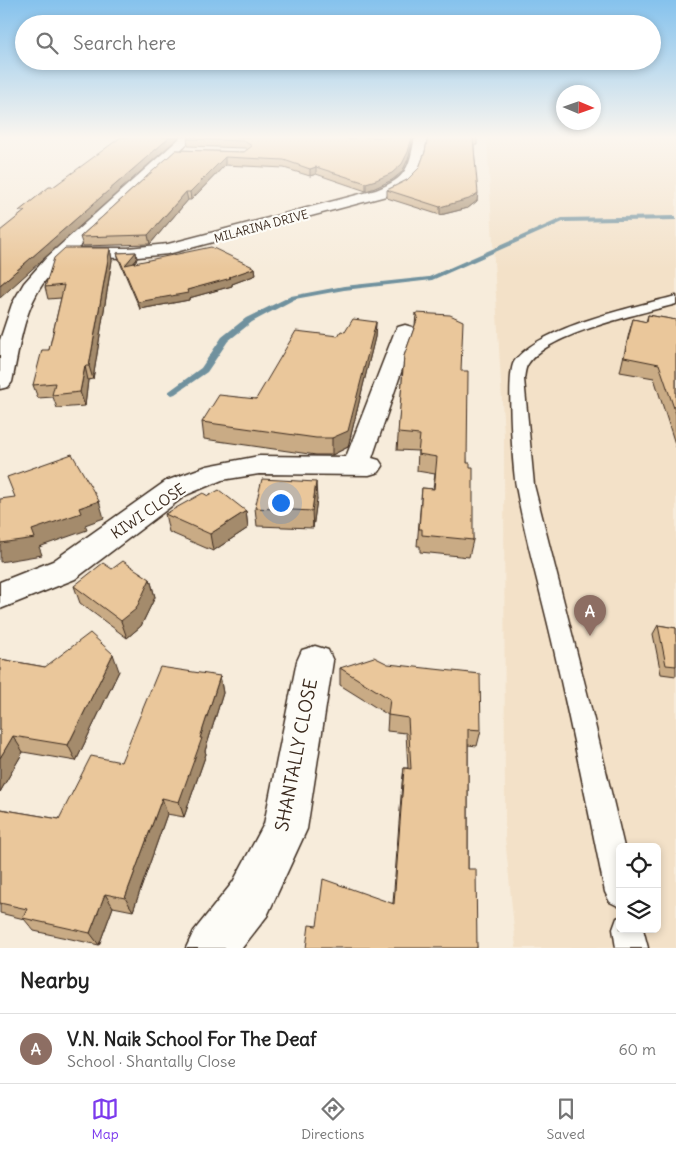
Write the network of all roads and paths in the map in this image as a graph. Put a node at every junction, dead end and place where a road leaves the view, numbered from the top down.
1 (140, 181) edge
2 (404, 181) edge
3 (63, 252) junction
4 (676, 300) edge
5 (405, 331) dead end
6 (0, 382) edge
7 (0, 596) edge
8 (315, 661) dead end
9 (619, 888) edge
10 (629, 933) edge
11 (211, 948) edge
12 (632, 948) edge

1 - 3 street
2 - 3 street, MILARINA DRIVE
3 - 6 street
4 - 9 lane
5 - 7 street, KIWI CLOSE
8 - 11 street, SHANTALLY CLOSE
10 - 12 lane

